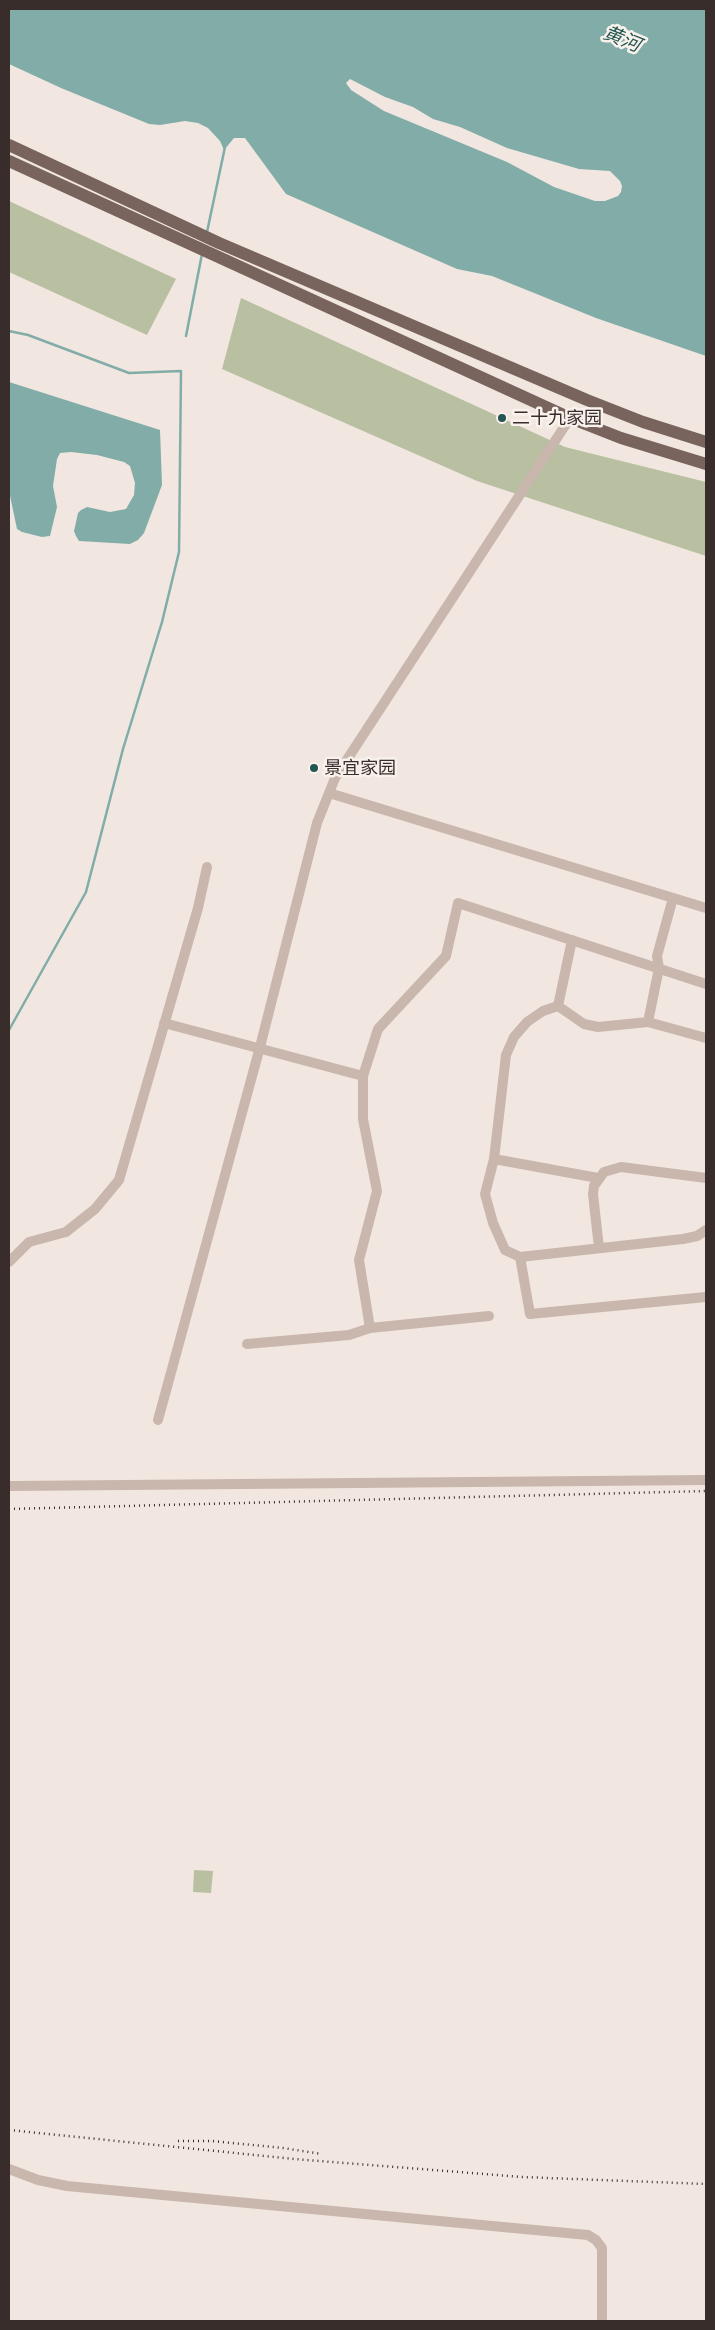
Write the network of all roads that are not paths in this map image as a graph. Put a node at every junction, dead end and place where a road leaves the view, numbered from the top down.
1 (9, 145) edge
2 (9, 161) edge
3 (570, 418) junction
4 (706, 442) edge
5 (706, 464) edge
6 (329, 793) junction
7 (207, 866) dead end
8 (672, 898) junction
9 (706, 908) edge
10 (572, 940) junction
11 (659, 968) junction
12 (706, 984) edge
13 (558, 1006) junction
14 (648, 1022) junction
15 (164, 1023) junction
16 (706, 1038) edge
17 (260, 1047) junction
18 (363, 1076) junction
19 (494, 1159) junction
20 (598, 1178) junction
21 (706, 1178) edge
22 (706, 1230) edge
23 (599, 1248) junction
24 (520, 1257) junction
25 (9, 1262) edge
26 (706, 1297) edge
27 (489, 1316) dead end
28 (370, 1328) junction
29 (247, 1344) dead end
30 (158, 1420) dead end
31 (706, 1480) edge
32 (9, 1486) edge
33 (9, 2169) edge
34 (602, 2321) edge

1 - 4 main road
2 - 3 main road
3 - 5 main road
3 - 6 street
6 - 8 street
6 - 17 street
7 - 15 street
8 - 9 street
8 - 11 street
10 - 11 street
10 - 13 street
10 - 18 street
11 - 12 street
11 - 14 street
13 - 14 street
13 - 19 street
14 - 16 street
15 - 17 street
15 - 25 street
17 - 18 street
17 - 30 street
18 - 28 street
19 - 20 street
19 - 24 street
20 - 21 street
20 - 23 street
22 - 23 street
23 - 24 street
24 - 26 street
27 - 28 street
28 - 29 street
31 - 32 street
33 - 34 street

